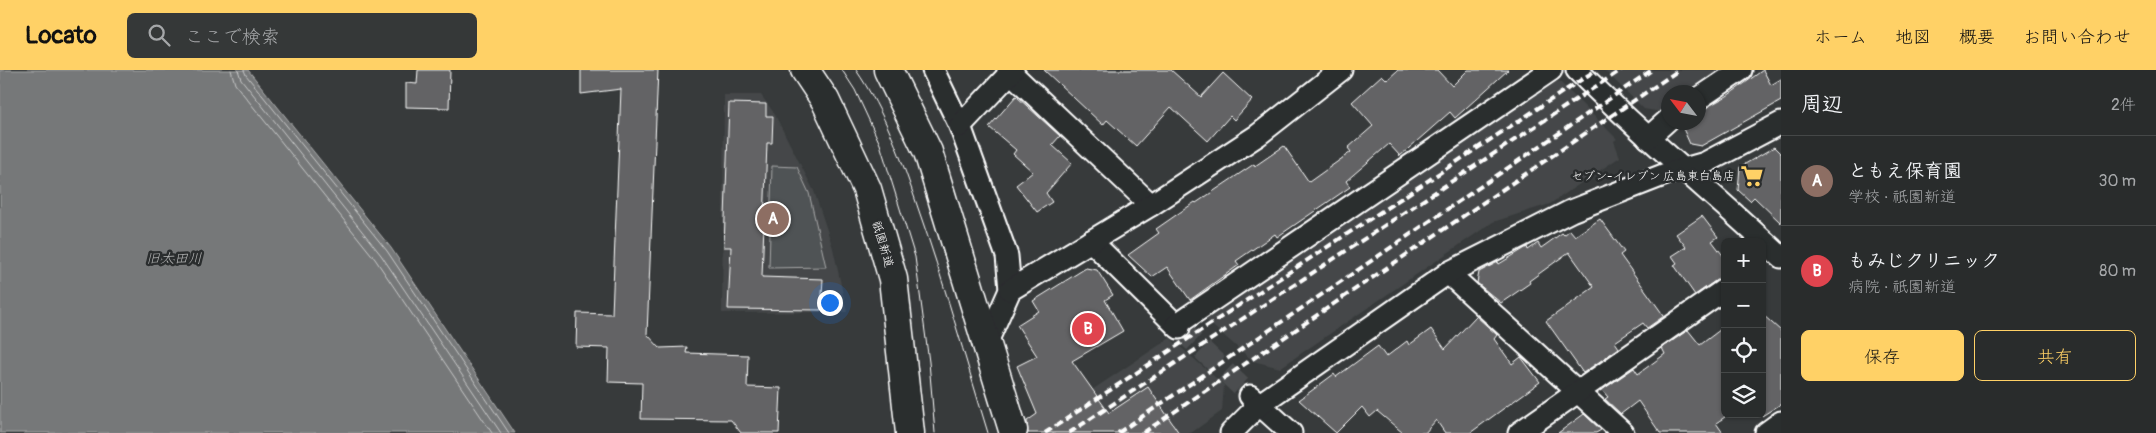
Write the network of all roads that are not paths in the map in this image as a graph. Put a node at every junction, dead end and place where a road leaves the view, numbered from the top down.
1 (888, 70) edge
2 (933, 70) edge
3 (1341, 70) edge
4 (1551, 70) edge
5 (1577, 70) edge
6 (1741, 70) edge
7 (802, 71) edge
8 (1010, 71) edge
9 (1706, 94) edge
10 (1781, 123) edge
11 (960, 126) junction
12 (1661, 126) edge
13 (1648, 138) junction
14 (1685, 169) junction
15 (1151, 205) junction
16 (1091, 242) junction
17 (1773, 257) edge
18 (1448, 273) junction
19 (1010, 290) junction
20 (1721, 292) edge
21 (987, 342) junction
22 (1577, 390) junction
23 (1255, 400) junction
24 (1781, 422) edge
25 (1012, 430) dead end
26 (910, 433) edge
27 (1231, 433) edge
28 (1290, 433) edge
29 (1518, 433) edge
30 (1623, 433) edge
31 (1766, 433) edge

1 - 21 highway
2 - 11 street
3 - 15 street
4 - 16 street
5 - 13 street
6 - 9 street
7 - 26 highway, 祇園新道
8 - 11 street
8 - 15 street
10 - 14 street
11 - 19 street
12 - 13 street
13 - 14 street
14 - 17 street
14 - 18 street
15 - 16 street
16 - 19 street
18 - 22 street
18 - 23 street
19 - 21 street
20 - 22 street
21 - 25 highway
22 - 29 street
22 - 30 street
23 - 27 street
23 - 28 street
24 - 31 street

